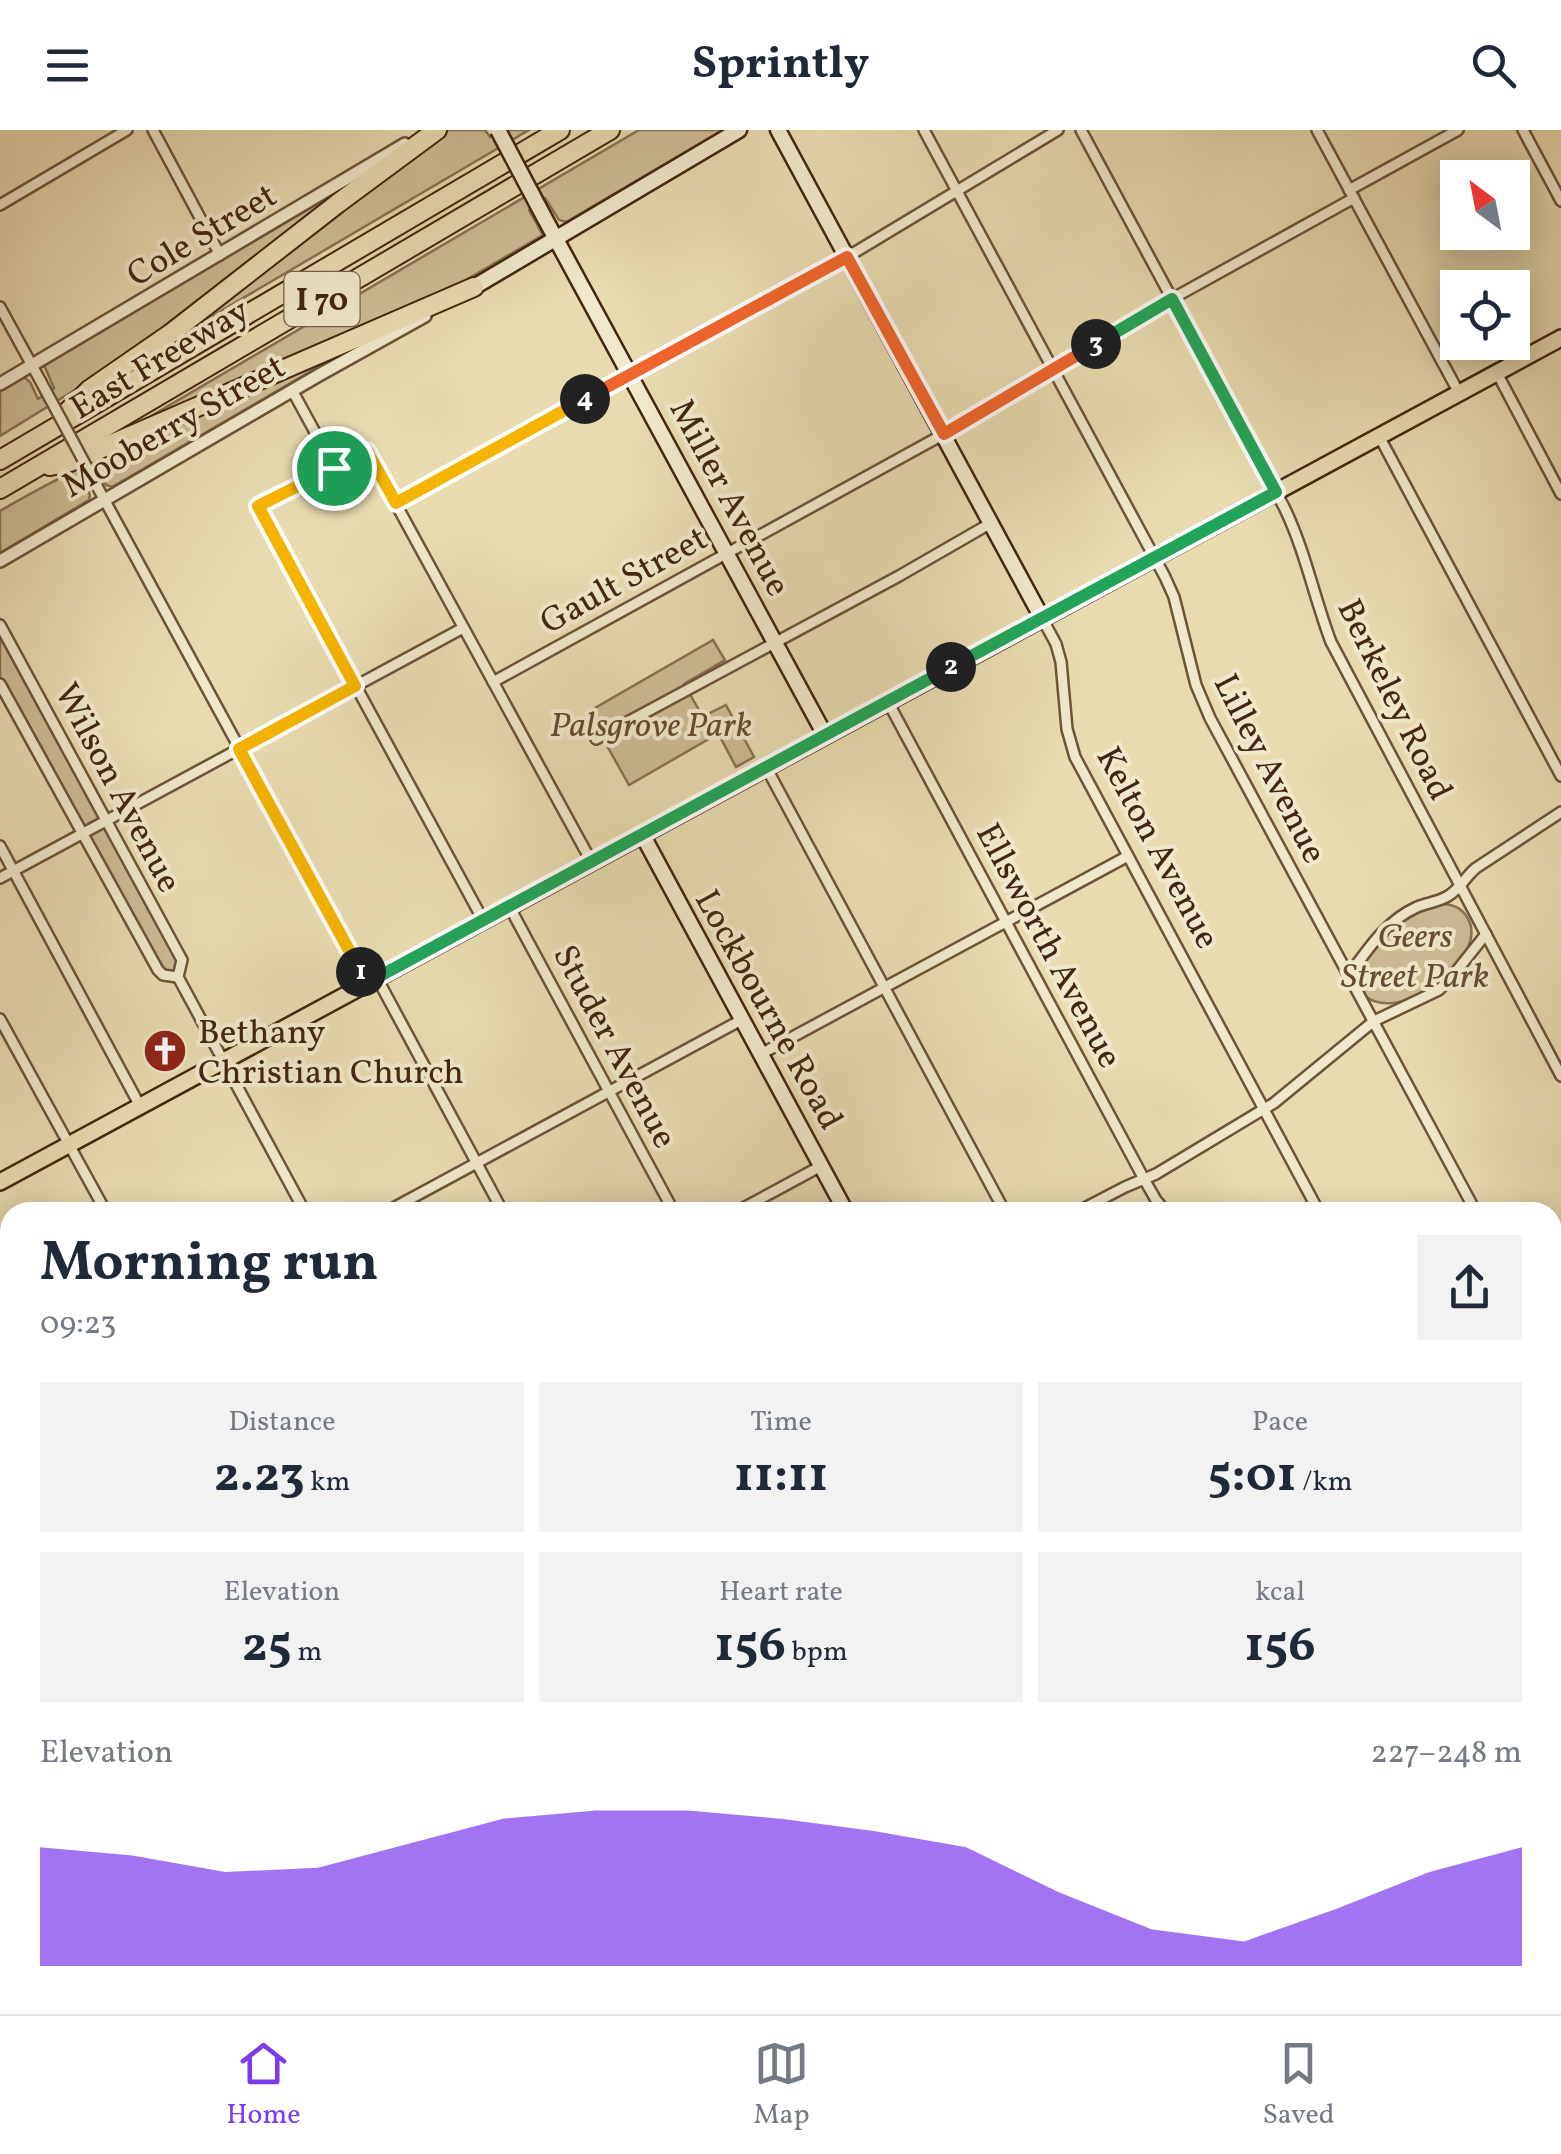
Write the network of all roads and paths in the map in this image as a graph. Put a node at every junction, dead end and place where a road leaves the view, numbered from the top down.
1 (127, 130) edge
2 (153, 130) edge
3 (434, 130) edge
4 (498, 130) edge
5 (560, 130) edge
6 (610, 130) edge
7 (739, 130) edge
8 (778, 130) edge
9 (924, 130) edge
10 (1058, 130) edge
11 (1081, 130) edge
12 (1317, 130) edge
13 (1458, 130) edge
14 (1523, 130) edge
15 (1561, 168) edge
16 (1548, 176) junction
17 (957, 191) junction
18 (1351, 194) junction
19 (1561, 201) edge
20 (0, 205) edge
21 (556, 239) junction
22 (220, 255) junction
23 (847, 257) junction
24 (474, 287) junction
25 (1172, 299) junction
26 (0, 307) edge
27 (1561, 338) edge
28 (32, 366) junction
29 (1053, 369) junction
30 (1496, 372) junction
31 (630, 375) junction
32 (0, 384) edge
33 (292, 390) junction
34 (1458, 393) junction
35 (46, 432) junction
36 (944, 434) junction
37 (1380, 436) junction
38 (0, 460) edge
39 (334, 468) junction
40 (34, 469) junction
41 (0, 489) edge
42 (1276, 492) junction
43 (1561, 494) edge
44 (104, 500) junction
45 (396, 503) junction
46 (992, 523) junction
47 (727, 553) junction
48 (1154, 558) junction
49 (0, 562) edge
50 (1042, 618) junction
51 (0, 624) edge
52 (463, 628) junction
53 (775, 642) junction
54 (493, 682) junction
55 (0, 684) edge
56 (355, 686) junction
57 (888, 701) junction
58 (826, 735) junction
59 (596, 739) dead end
60 (239, 749) junction
61 (766, 767) junction
62 (1561, 776) edge
63 (1561, 812) edge
64 (106, 820) junction
65 (82, 833) junction
66 (642, 834) junction
67 (0, 846) edge
68 (1128, 856) junction
69 (591, 861) junction
70 (13, 871) junction
71 (0, 878) edge
72 (1460, 885) junction
73 (509, 906) junction
74 (483, 920) junction
75 (1006, 921) junction
76 (1486, 934) junction
77 (1349, 975) junction
78 (178, 977) junction
79 (372, 981) junction
80 (884, 987) junction
81 (0, 1018) edge
82 (743, 1019) junction
83 (1374, 1022) junction
84 (762, 1054) junction
85 (224, 1060) junction
86 (1561, 1076) edge
87 (609, 1092) junction
88 (140, 1106) junction
89 (1264, 1110) junction
90 (69, 1145) junction
91 (476, 1163) junction
92 (821, 1166) junction
93 (1144, 1180) junction
94 (0, 1182) edge
95 (100, 1202) edge
96 (300, 1202) edge
97 (404, 1202) edge
98 (497, 1202) edge
99 (669, 1202) edge
100 (754, 1202) edge
101 (841, 1202) edge
102 (1000, 1202) edge
103 (1096, 1202) edge
104 (1158, 1202) edge
105 (1314, 1202) edge
106 (1471, 1202) edge

1 - 20 street
2 - 22 street
3 - 22 street, Cole Street
3 - 35 highway
4 - 21 main road, Miller Avenue, bridge
5 - 35 highway, East Freeway / I 70
6 - 40 highway, East Freeway / I 70
7 - 21 main road, Mooberry Street
8 - 23 main road, Kelton Avenue
9 - 17 street, Lilley Avenue
10 - 17 street
11 - 25 street, Berkeley Road
12 - 18 street
13 - 18 street, Gault Street
14 - 16 street
15 - 16 street
16 - 19 street
17 - 23 street
17 - 29 street, Lilley Avenue
18 - 25 street, Gault Street
18 - 34 street
21 - 24 main road, Mooberry Street
21 - 31 main road, Miller Avenue
22 - 28 street, Cole Street
23 - 31 street
23 - 36 main road, Kelton Avenue
24 - 33 street, Mooberry Street
24 - 40 highway
25 - 29 street, Gault Street
25 - 42 street, Berkeley Road
26 - 28 street
27 - 30 main road
28 - 32 street, Cole Street
28 - 44 street, bridge
29 - 36 street, Gault Street
29 - 48 street, Lilley Avenue
30 - 34 main road
30 - 43 street
31 - 45 street
31 - 47 main road, Miller Avenue
33 - 39 street
33 - 44 street, Mooberry Street
34 - 37 main road
35 - 38 highway, East Freeway / I 70
36 - 46 main road, Kelton Avenue
36 - 47 street, Gault Street
37 - 42 main road
37 - 62 street
39 - 45 street
39 - 56 street
40 - 41 highway, East Freeway / I 70
42 - 48 main road
42 - 72 street, Berkeley Road
44 - 49 street, Mooberry Street
44 - 60 street
45 - 52 street
46 - 50 main road, Kelton Avenue
46 - 53 street
47 - 53 main road, Miller Avenue
47 - 54 street, Gault Street
48 - 50 main road
48 - 77 street, Lilley Avenue
50 - 57 main road
50 - 68 street, Kelton Avenue
51 - 64 street, Wilson Avenue
52 - 54 street
52 - 56 street
53 - 58 main road, Miller Avenue
53 - 59 street
54 - 69 street
55 - 65 street, Wilson Avenue
56 - 60 street
56 - 74 street
57 - 58 main road
57 - 75 street, Ellsworth Avenue
58 - 61 main road
60 - 64 street
60 - 79 street
61 - 66 main road
61 - 80 street
63 - 72 street
64 - 65 street
64 - 78 street, Wilson Avenue
65 - 70 street
65 - 78 street, Wilson Avenue
66 - 69 main road
66 - 82 main road, Lockbourne Road
67 - 70 street
68 - 75 street
68 - 89 street, Kelton Avenue
69 - 73 main road
70 - 71 street
70 - 88 street
72 - 76 street, Berkeley Road
72 - 77 street
73 - 74 main road
73 - 87 street, Studer Avenue
74 - 79 main road
75 - 80 street
75 - 93 street, Ellsworth Avenue
76 - 83 street
76 - 86 street, Berkeley Road
77 - 83 street, Lilley Avenue
78 - 85 street, Wilson Avenue
79 - 85 main road
79 - 91 street
80 - 84 street
80 - 102 street
81 - 90 street
82 - 84 main road, Lockbourne Road
82 - 87 street
83 - 89 street
83 - 106 street, Lilley Avenue
84 - 92 main road, Lockbourne Road
85 - 88 main road
85 - 96 street, Wilson Avenue
87 - 91 street
87 - 99 street, Studer Avenue
88 - 90 main road
89 - 93 street
89 - 105 street, Kelton Avenue
90 - 94 main road
90 - 95 street
91 - 97 street
91 - 98 street
92 - 100 street
92 - 101 main road, Lockbourne Road
93 - 103 street
93 - 104 street, Ellsworth Avenue

